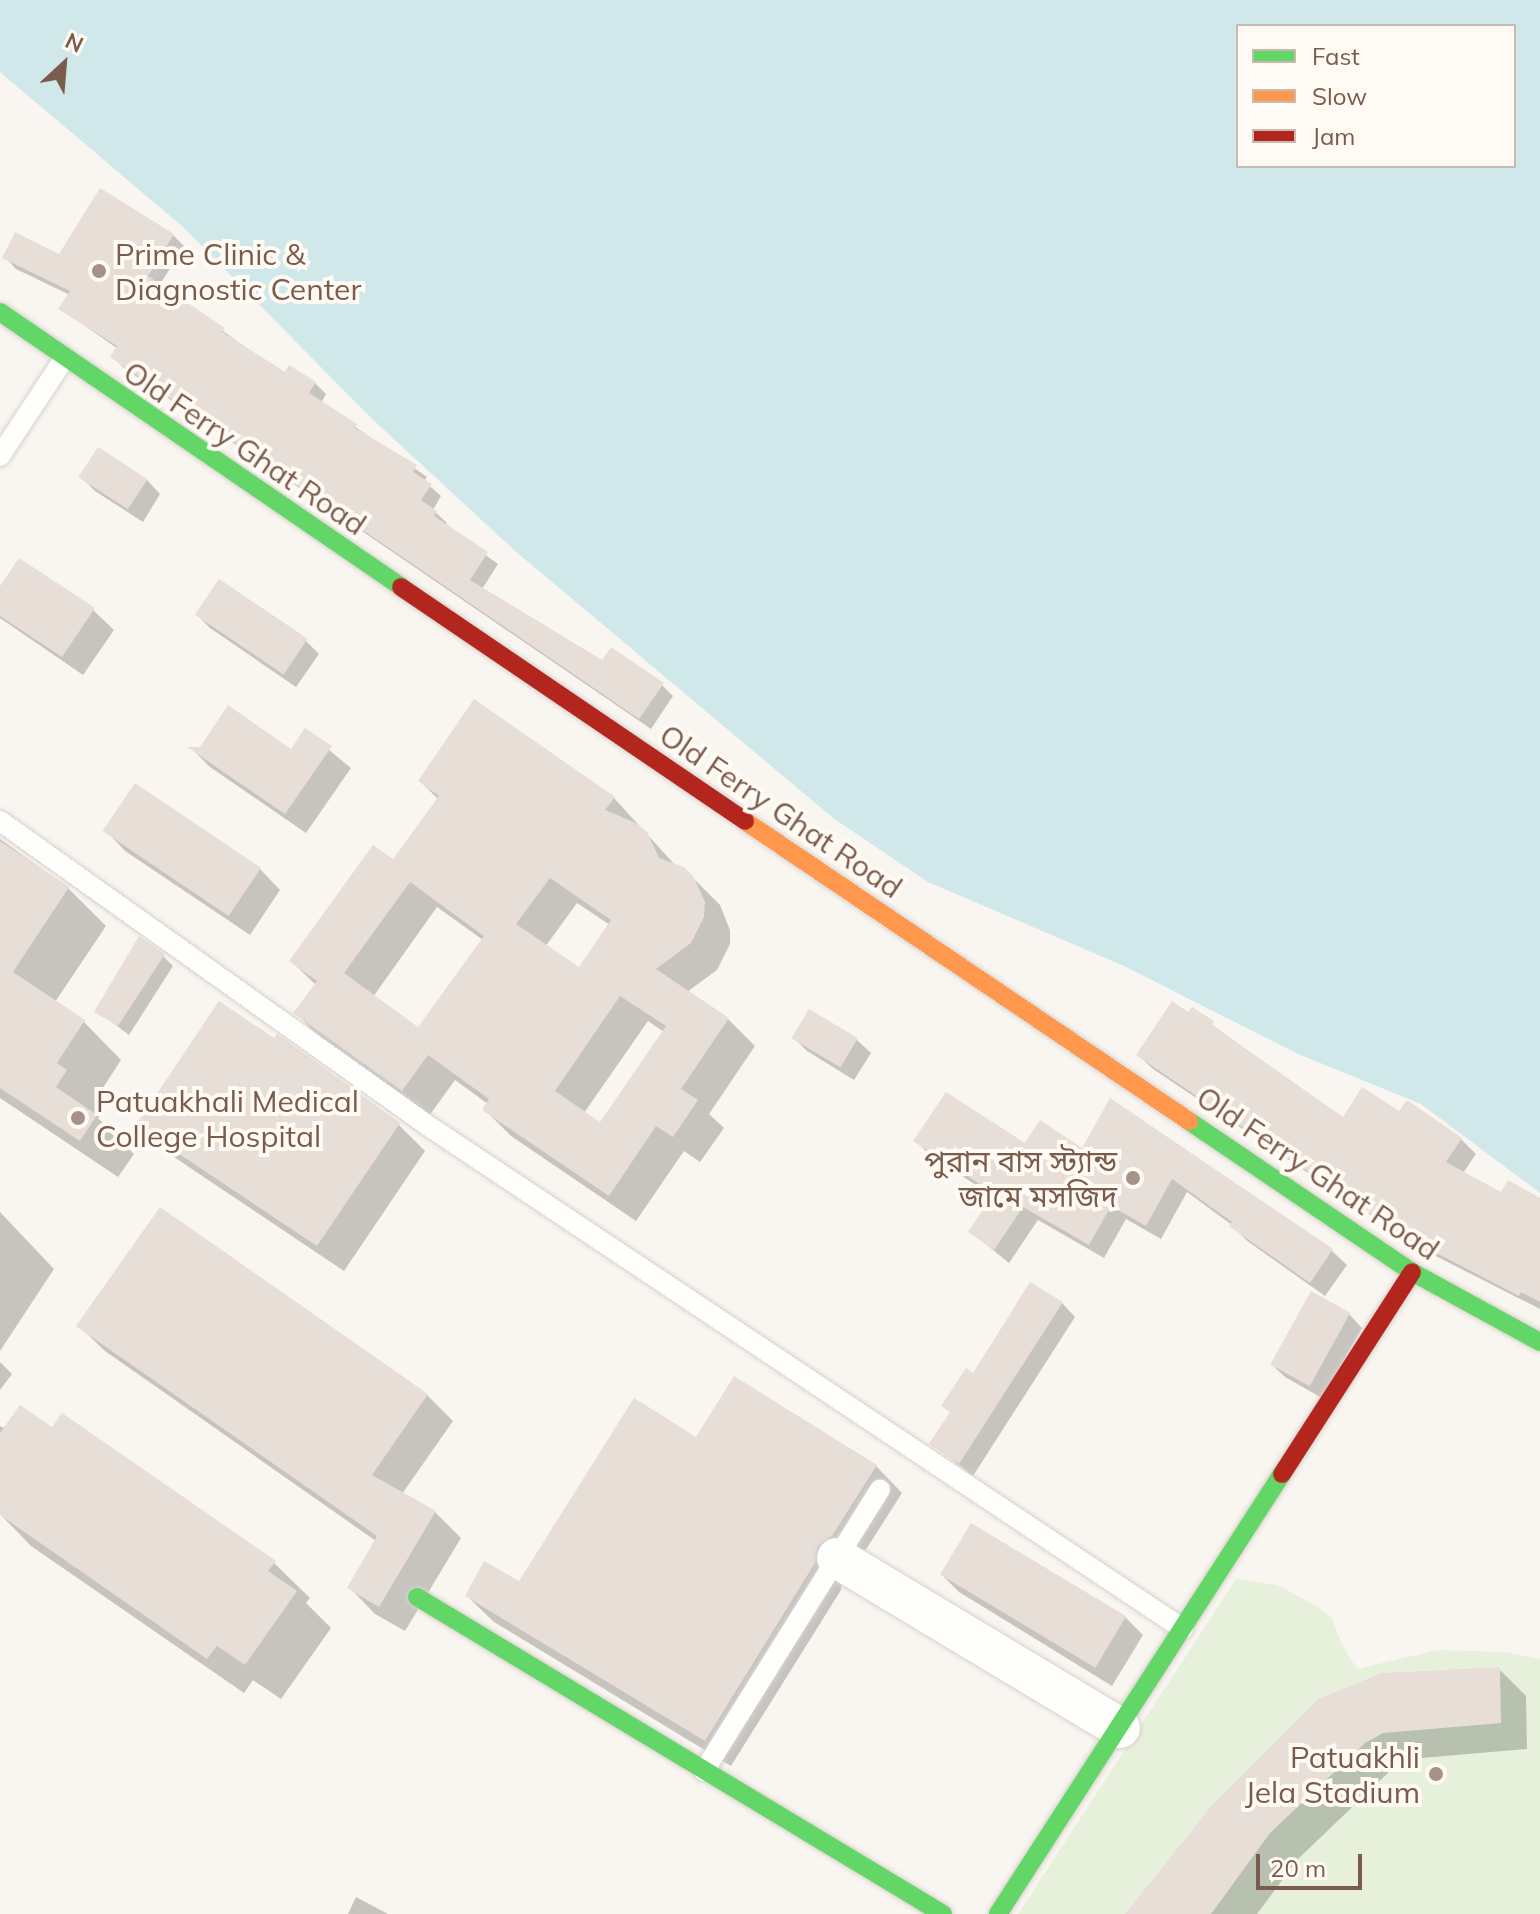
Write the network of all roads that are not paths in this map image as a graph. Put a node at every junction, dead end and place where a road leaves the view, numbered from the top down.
1 (0, 312) edge
2 (64, 359) junction
3 (0, 456) edge
4 (0, 821) edge
5 (1412, 1272) junction
6 (1540, 1342) edge
7 (880, 1489) dead end
8 (837, 1558) junction
9 (417, 1597) dead end
10 (1183, 1629) junction
11 (1120, 1728) junction
12 (704, 1771) junction
13 (943, 1914) edge
14 (998, 1914) edge

1 - 2 street, Old Ferry Ghat Road
2 - 3 lane
2 - 5 street, Old Ferry Ghat Road
4 - 10 lane
5 - 6 street, Old Ferry Ghat Road
5 - 10 street
7 - 8 lane
8 - 11 street
8 - 12 lane
9 - 12 street
10 - 11 street
11 - 14 street
12 - 13 street

